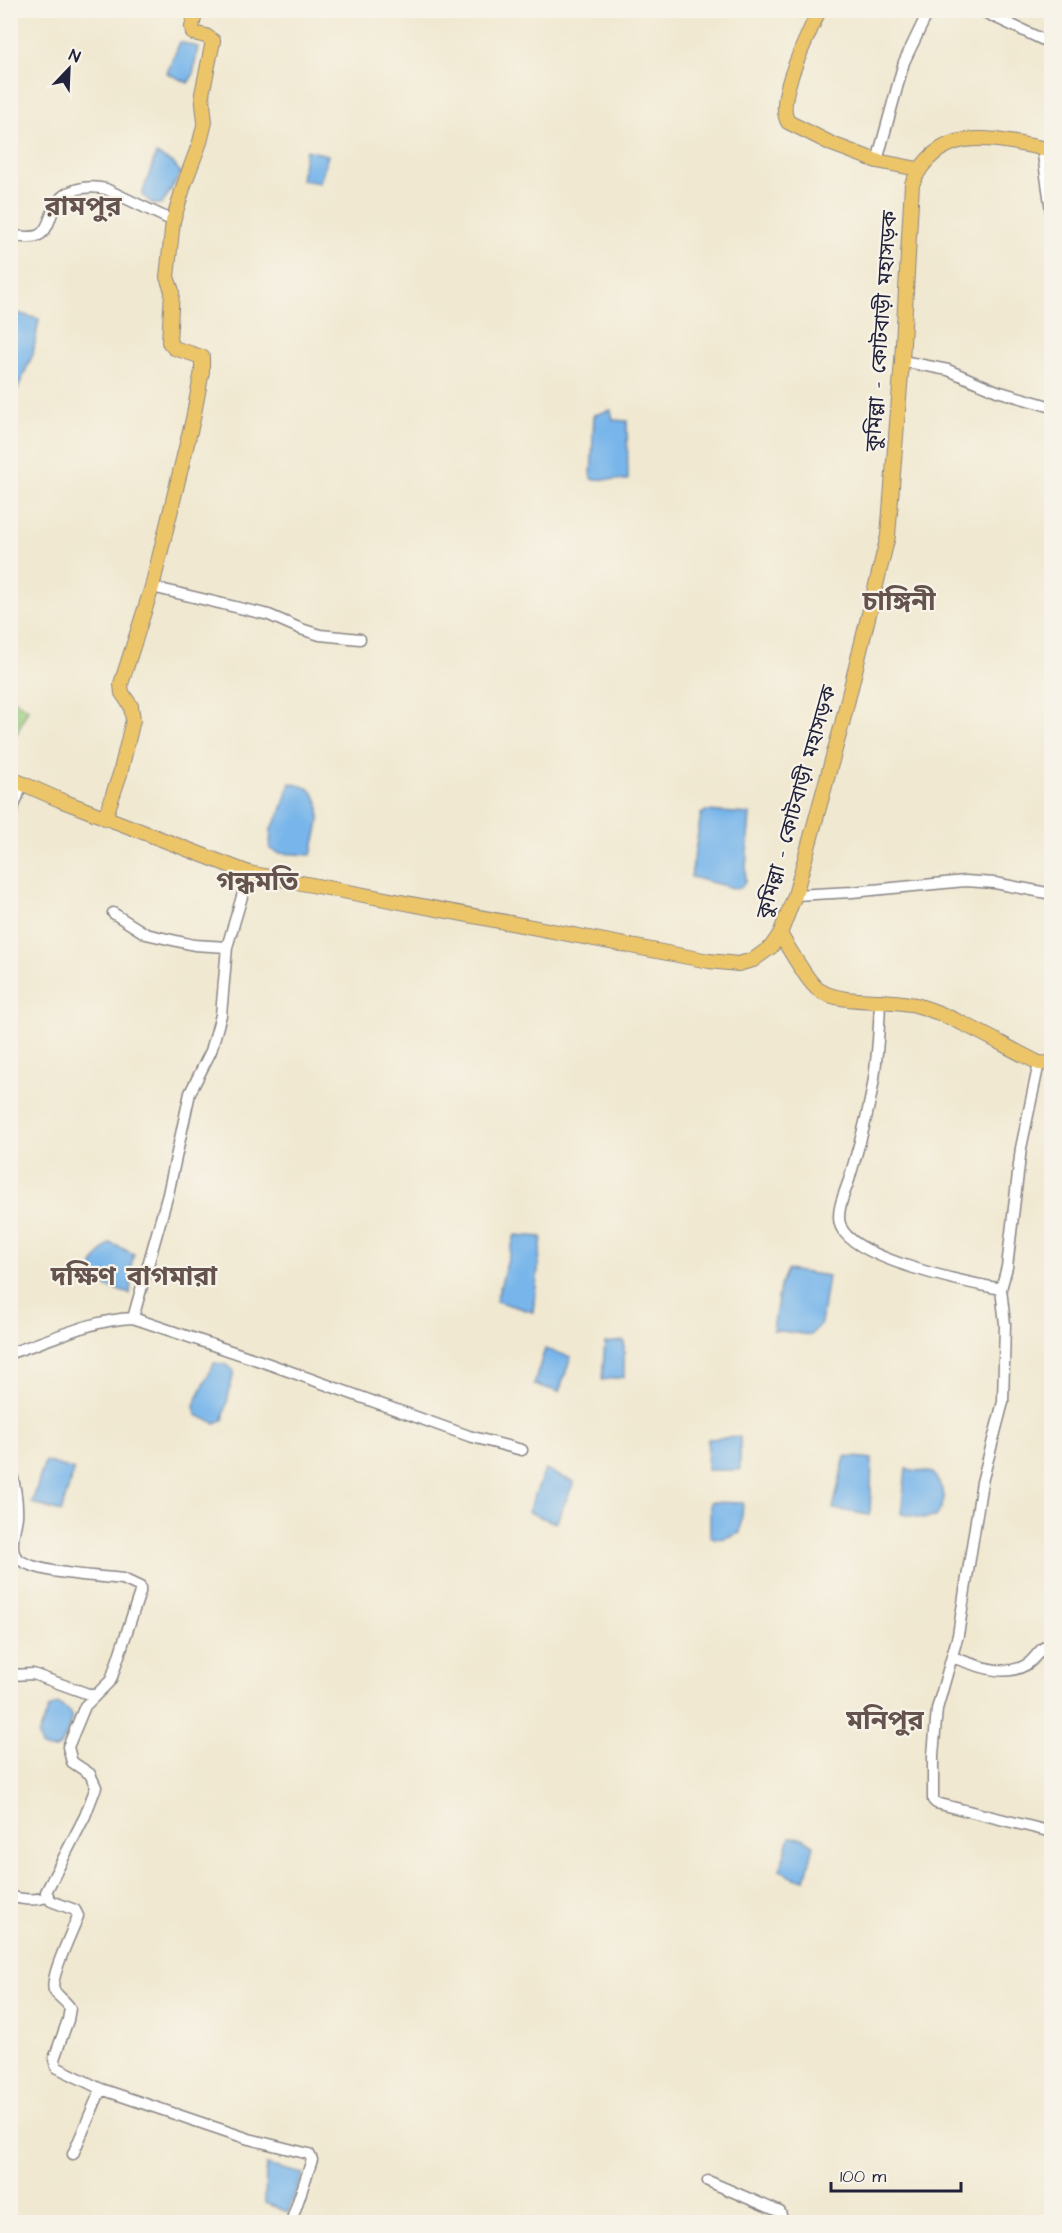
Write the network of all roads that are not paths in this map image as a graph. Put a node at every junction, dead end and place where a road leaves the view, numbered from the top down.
1 (196, 10) edge
2 (819, 10) edge
3 (929, 10) edge
4 (980, 10) edge
5 (1052, 44) edge
6 (1047, 149) edge
7 (877, 160) junction
8 (918, 169) junction
9 (1052, 217) edge
10 (173, 221) junction
11 (10, 236) edge
12 (902, 362) junction
13 (1052, 407) edge
14 (152, 587) junction
15 (360, 639) dead end
16 (16, 781) edge
17 (10, 817) edge
18 (105, 818) junction
19 (249, 873) junction
20 (1052, 894) edge
21 (795, 895) junction
22 (113, 913) dead end
23 (780, 934) junction
24 (226, 947) junction
25 (880, 1000) junction
26 (1045, 1064) edge
27 (1001, 1288) junction
28 (133, 1318) junction
29 (10, 1353) edge
30 (522, 1450) dead end
31 (10, 1466) edge
32 (12, 1558) edge
33 (1052, 1644) edge
34 (952, 1657) junction
35 (10, 1675) edge
36 (94, 1696) junction
37 (1052, 1832) edge
38 (10, 1896) edge
39 (47, 1897) junction
40 (101, 2089) junction
41 (72, 2154) dead end
42 (708, 2181) dead end
43 (291, 2223) edge
44 (779, 2223) edge

1 - 10 main road
2 - 7 main road
3 - 7 street
4 - 5 street
6 - 8 main road
6 - 9 street
7 - 8 main road
8 - 12 main road, কুমিল্লা - কোটবাড়ী মহাসড়ক
10 - 11 street
10 - 14 main road
12 - 13 street
12 - 21 main road, কুমিল্লা - কোটবাড়ী মহাসড়ক
14 - 15 street
14 - 18 main road
16 - 17 street
16 - 18 main road, কুমিল্লা - কোটবাড়ী মহাসড়ক
18 - 19 main road, কুমিল্লা - কোটবাড়ী মহাসড়ক
19 - 23 main road, কুমিল্লা - কোটবাড়ী মহাসড়ক
19 - 24 street
20 - 21 street
21 - 23 main road, কুমিল্লা - কোটবাড়ী মহাসড়ক
22 - 24 street
23 - 25 main road
24 - 28 street
25 - 26 main road
25 - 27 street
26 - 27 street
27 - 34 street
28 - 29 street
28 - 30 street
31 - 32 street
32 - 36 street
33 - 34 street
34 - 37 street
35 - 36 street
36 - 39 street
38 - 39 street
39 - 40 street
40 - 41 street
40 - 43 street
42 - 44 street

